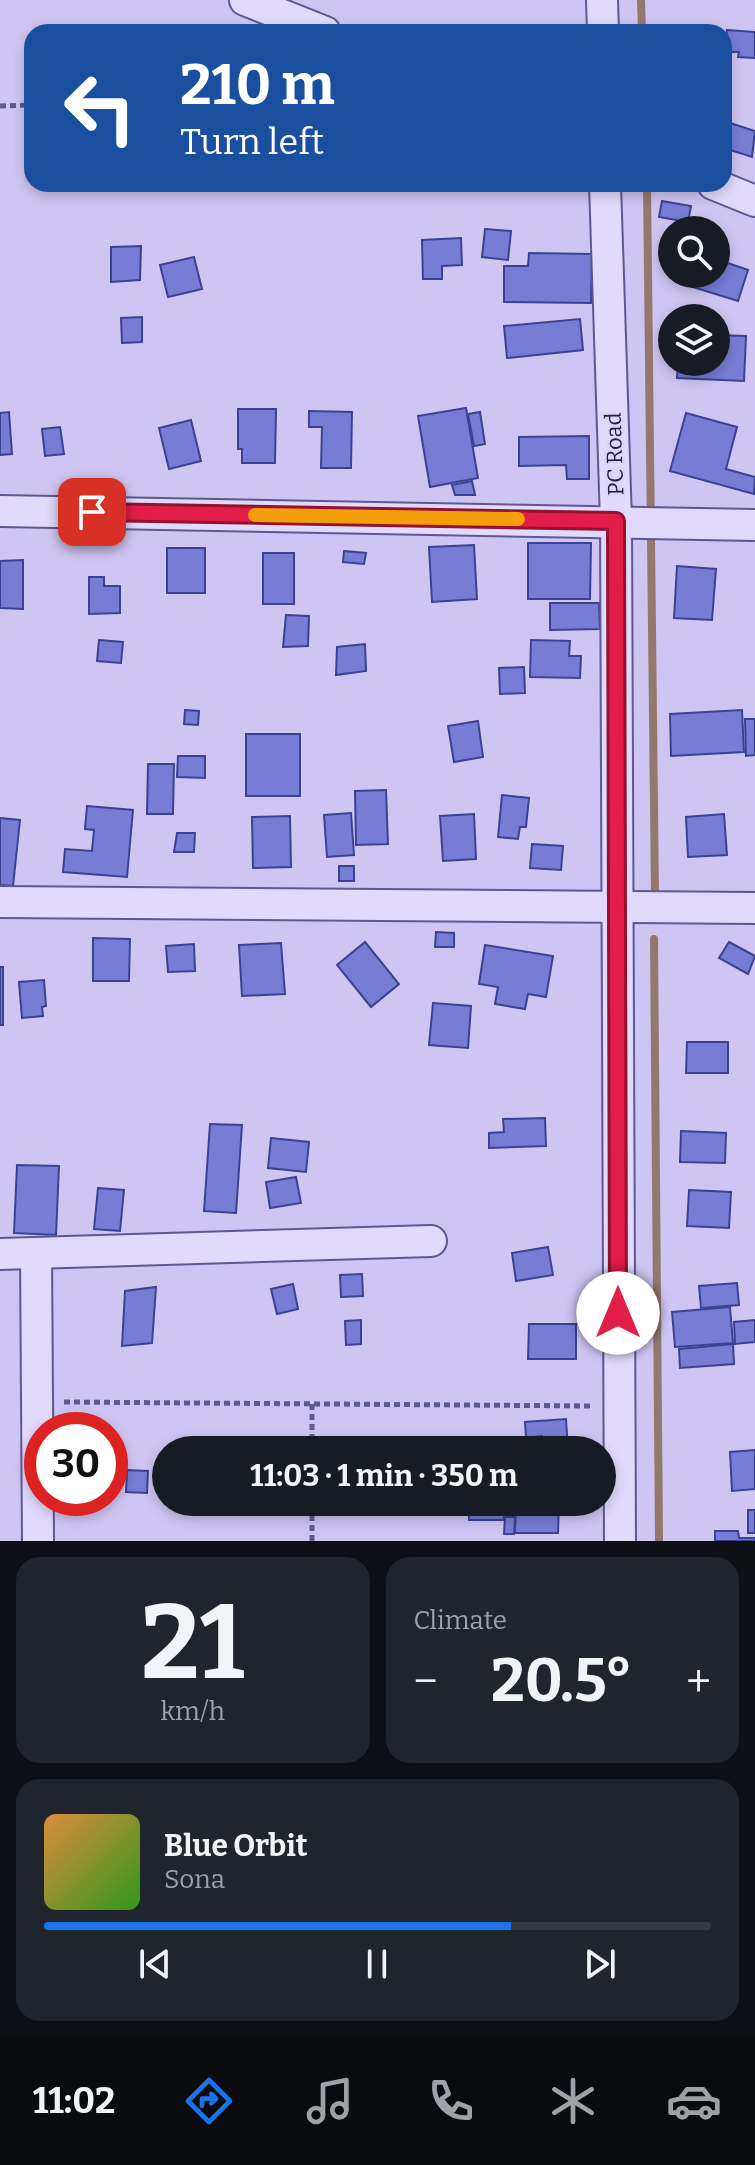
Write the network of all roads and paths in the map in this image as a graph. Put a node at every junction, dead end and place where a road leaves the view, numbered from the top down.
1 (245, 0) edge
2 (602, 0) edge
3 (305, 24) edge
4 (603, 24) edge
5 (24, 105) edge
6 (0, 106) edge
7 (606, 192) edge
8 (732, 192) edge
9 (755, 201) edge
10 (0, 511) edge
11 (639, 521) junction
12 (755, 525) edge
13 (0, 902) edge
14 (616, 907) junction
15 (755, 908) edge
16 (431, 1241) dead end
17 (36, 1253) junction
18 (0, 1254) edge
19 (39, 1402) junction
20 (312, 1404) junction
21 (619, 1406) junction
22 (312, 1436) edge
23 (312, 1516) edge
24 (38, 1541) edge
25 (312, 1541) edge
26 (620, 1541) edge

1 - 3 street
2 - 4 street
5 - 6 path
7 - 11 street, PC Road
8 - 9 street
10 - 11 street
11 - 12 street
11 - 14 street, PC Road
13 - 14 street
14 - 15 street
14 - 21 street, PC Road
16 - 17 street
17 - 18 street
17 - 19 street
19 - 20 path
19 - 24 street
20 - 21 path
20 - 22 path
21 - 26 street, PC Road
23 - 25 path

